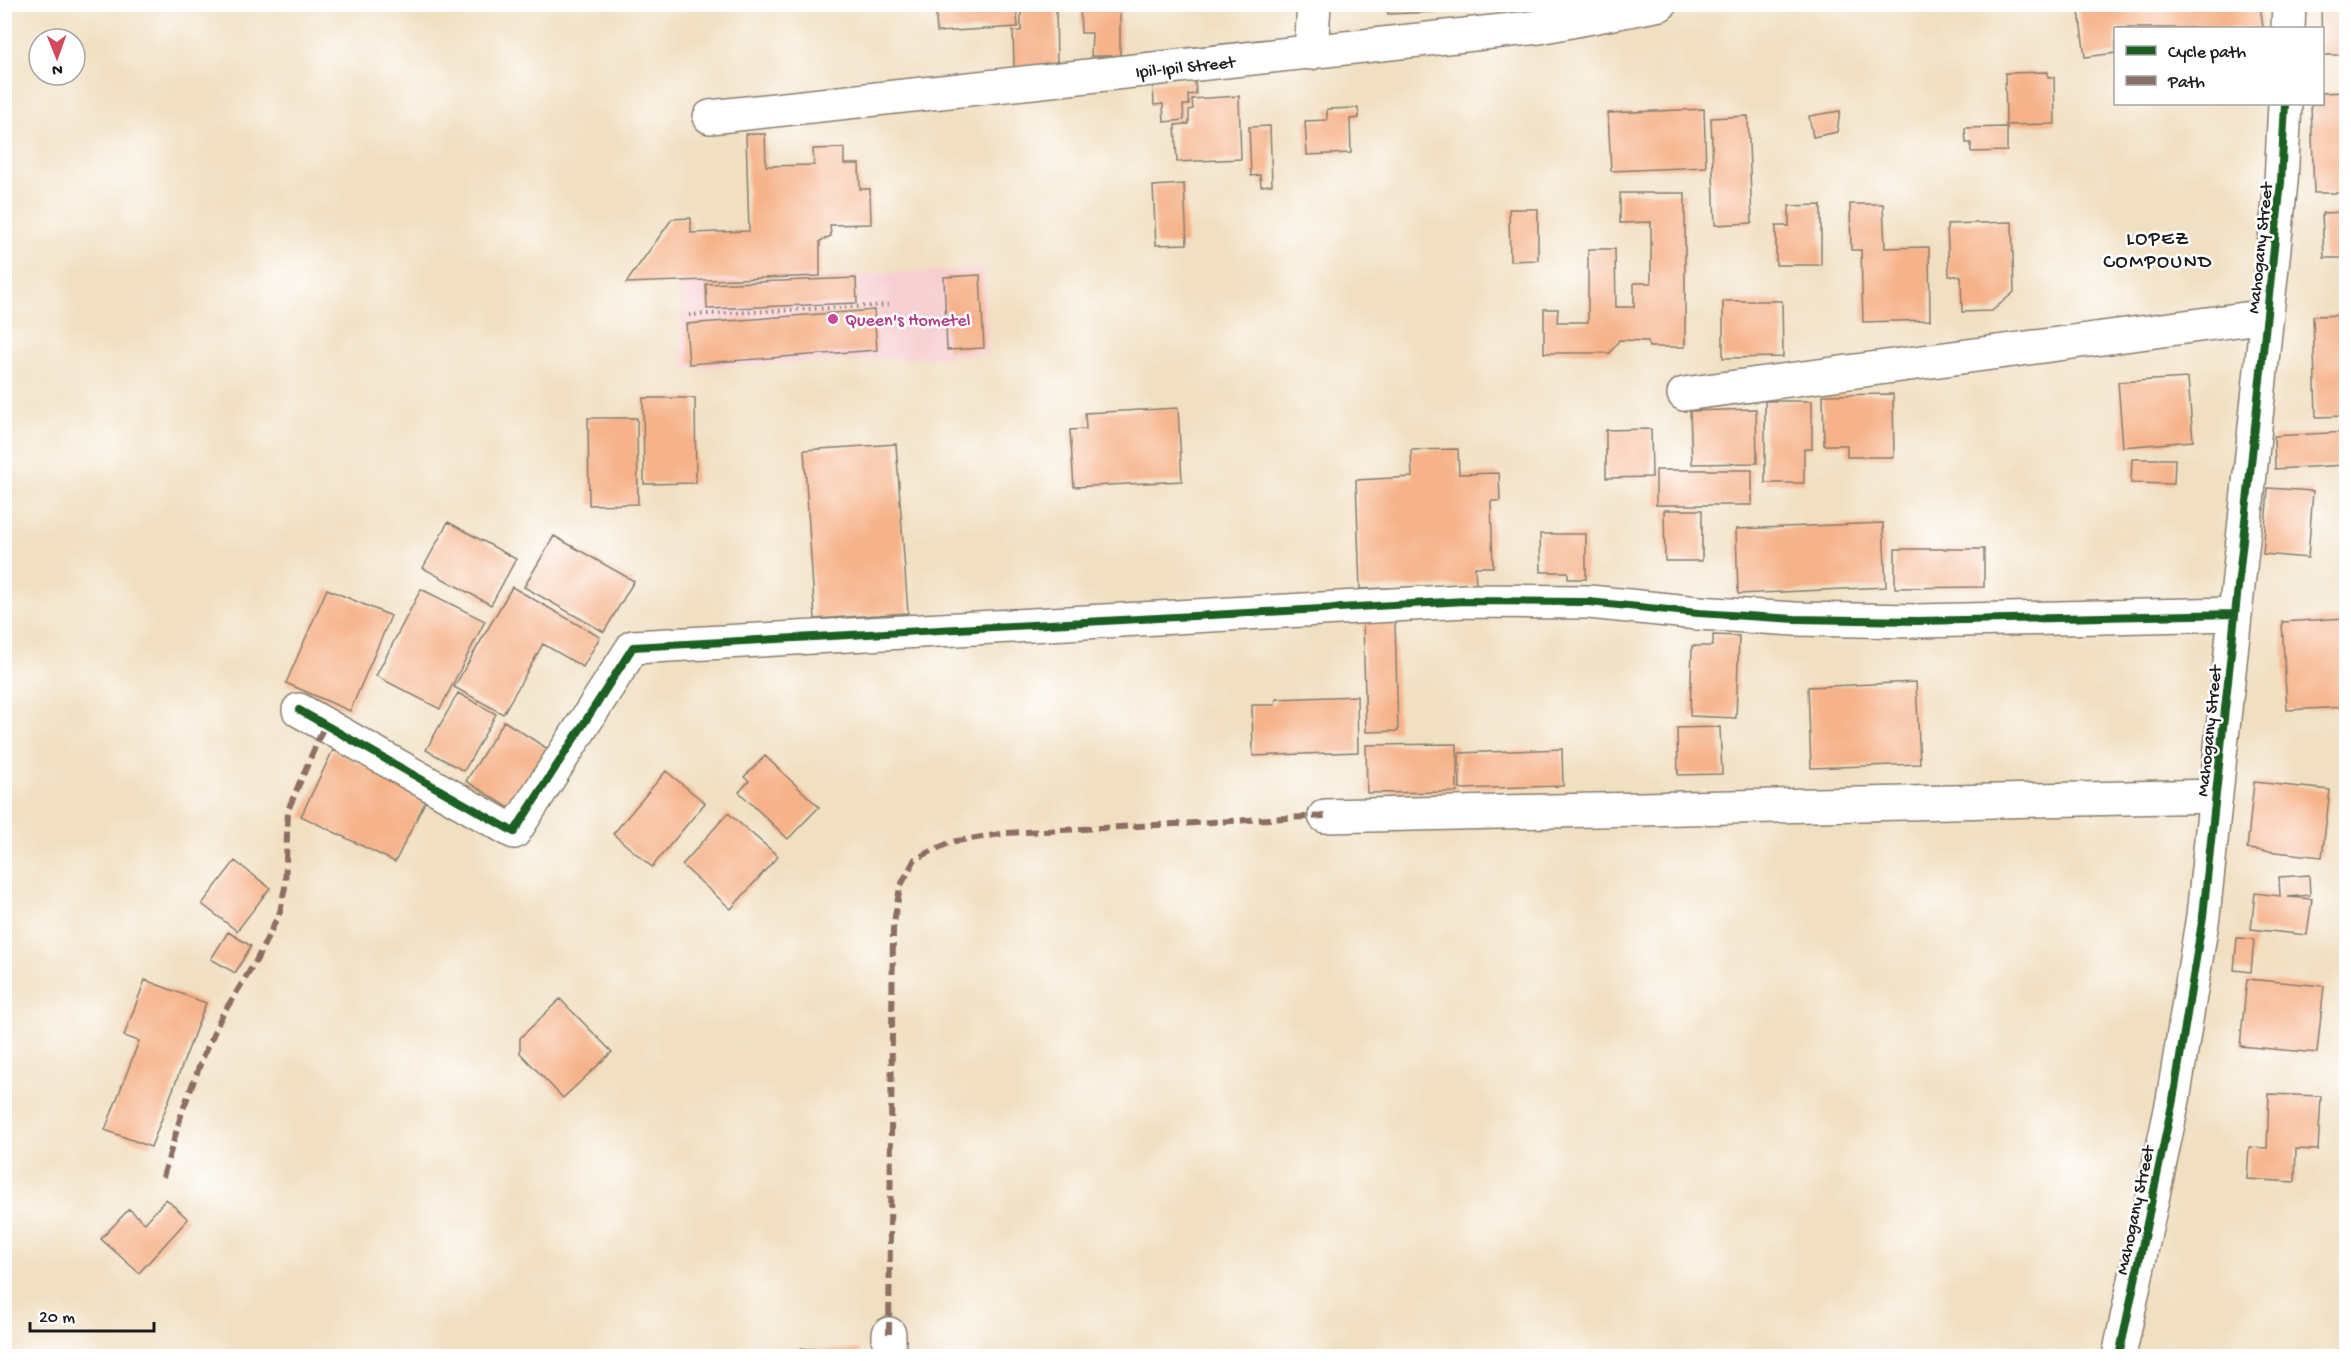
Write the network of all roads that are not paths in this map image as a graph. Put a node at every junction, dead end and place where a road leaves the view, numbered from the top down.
1 (1314, 4) edge
2 (1660, 4) edge
3 (2289, 4) edge
4 (2288, 27) edge
5 (1311, 53) junction
6 (2285, 105) edge
7 (710, 117) dead end
8 (2267, 316) junction
9 (1684, 394) dead end
10 (2235, 614) junction
11 (299, 710) dead end
12 (2216, 796) junction
13 (1325, 816) dead end
14 (2119, 1356) edge

1 - 5 street
2 - 5 street, Ipil-Ipil Street
3 - 4 street
5 - 7 street, Ipil-Ipil Street
6 - 8 street, Mahogany Street
8 - 9 street
8 - 10 street, Mahogany Street
10 - 11 street
10 - 12 street, Mahogany Street
12 - 13 street
12 - 14 street, Mahogany Street

